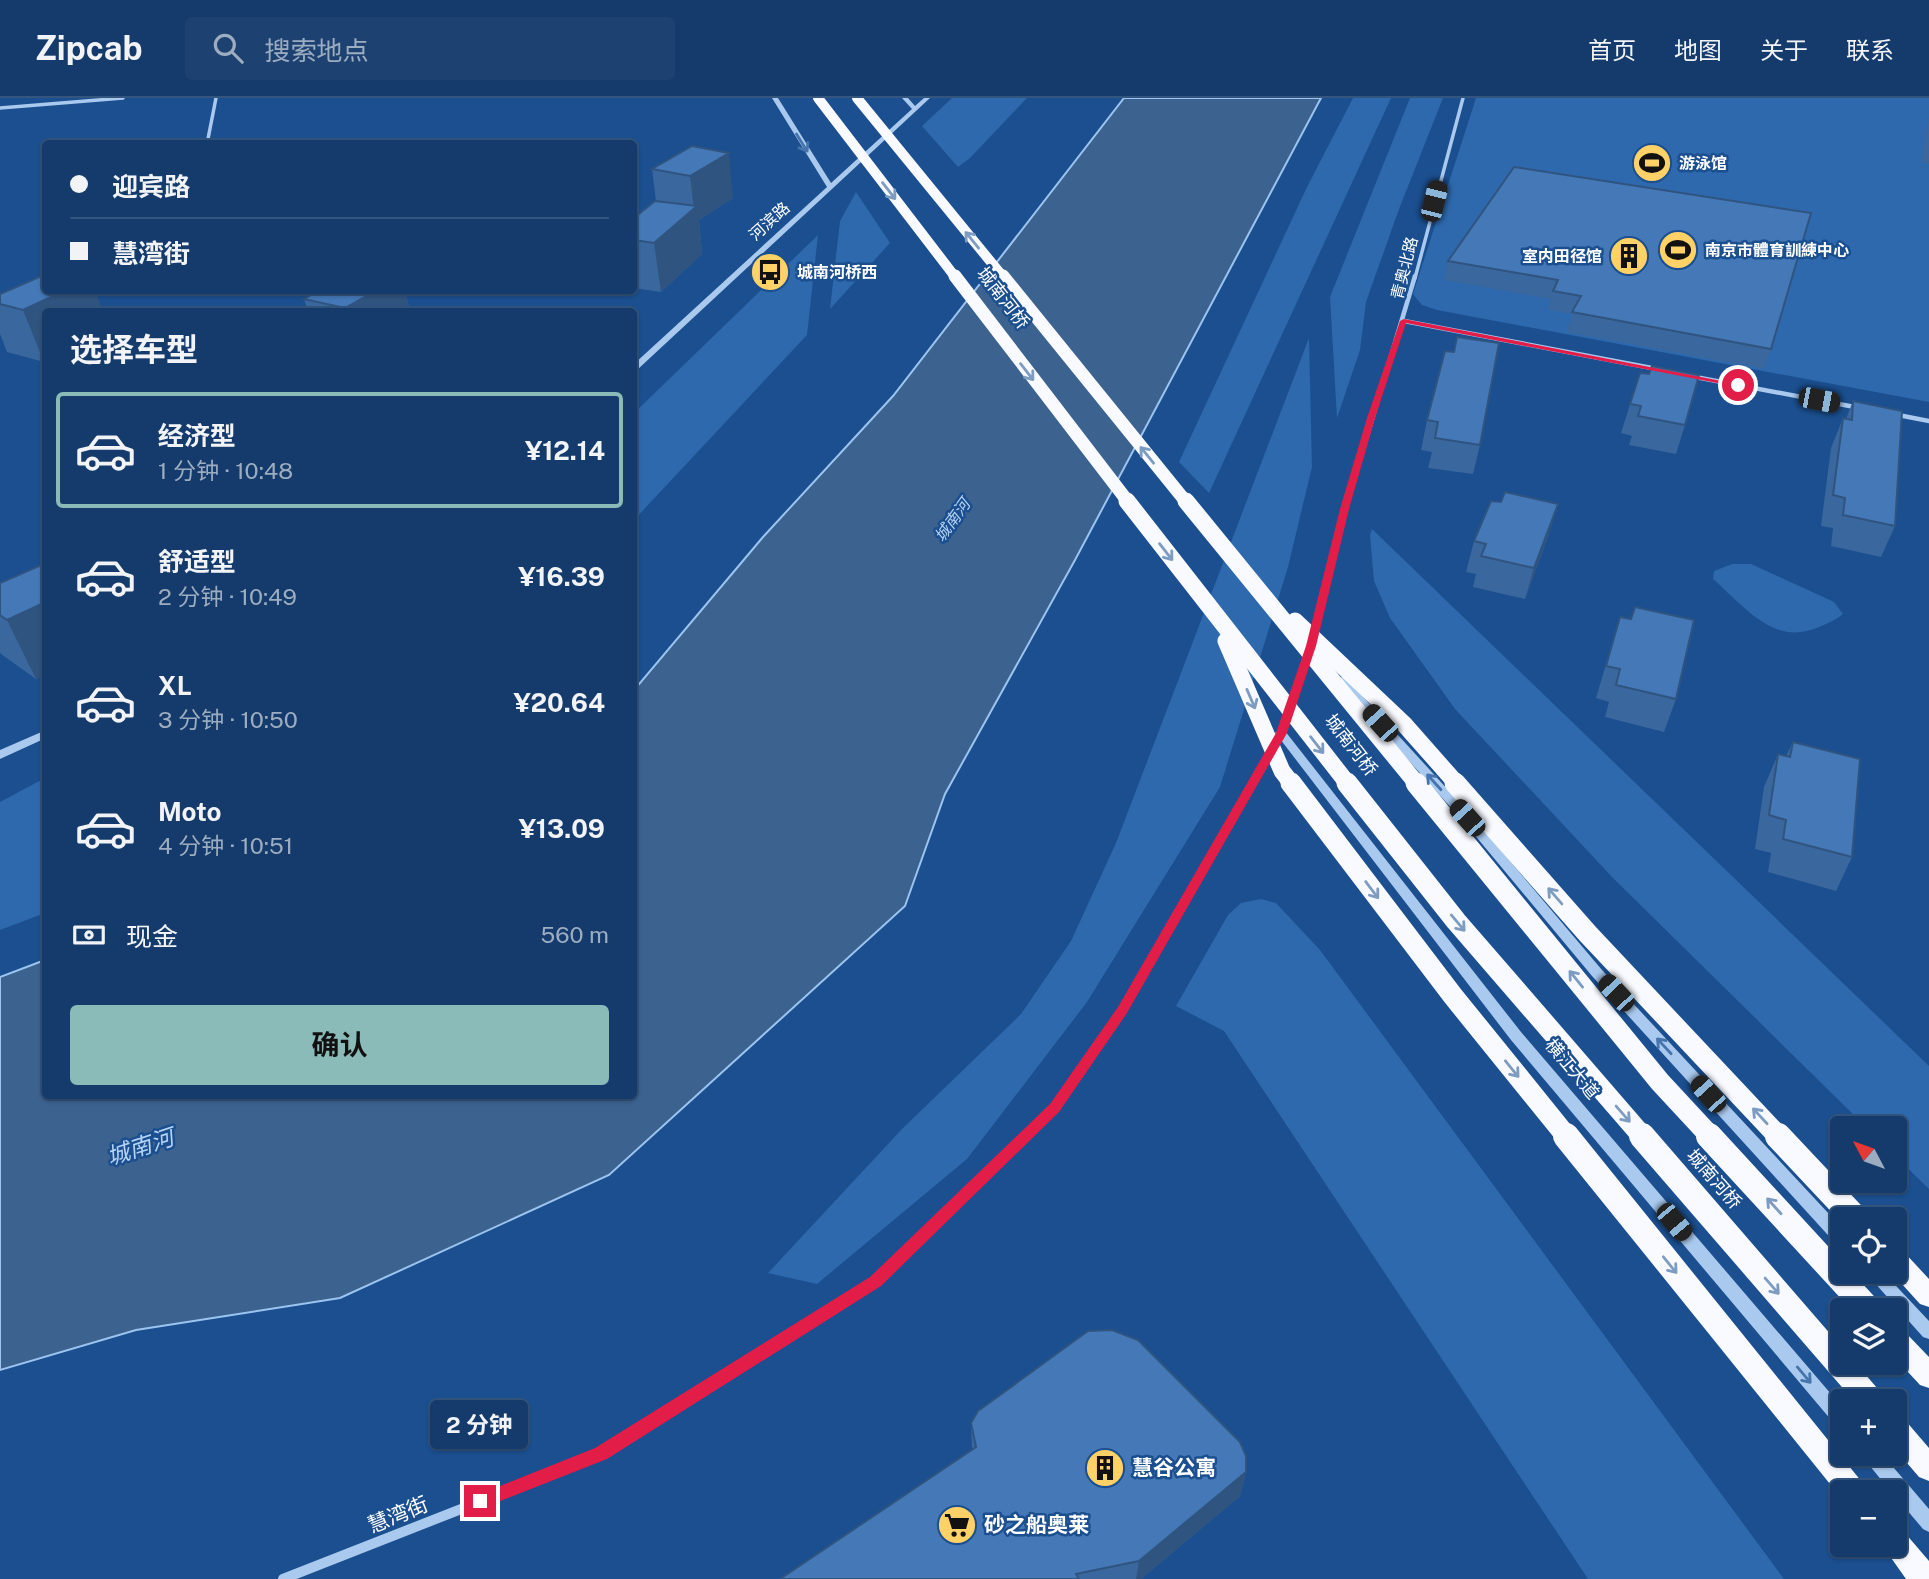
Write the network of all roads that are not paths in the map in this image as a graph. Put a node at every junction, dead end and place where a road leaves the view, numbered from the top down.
1 (123, 98) edge
2 (216, 98) edge
3 (775, 98) edge
4 (818, 98) edge
5 (857, 98) edge
6 (905, 98) edge
7 (927, 98) edge
8 (1463, 98) edge
9 (0, 108) edge
10 (915, 109) junction
11 (208, 140) edge
12 (830, 187) junction
13 (1404, 321) junction
14 (637, 365) edge
15 (1671, 372) edge
16 (1684, 374) edge
17 (1874, 410) edge
18 (1888, 413) edge
19 (1929, 421) edge
20 (1236, 565) junction
21 (1214, 614) junction
22 (1311, 646) junction
23 (1281, 733) junction
24 (42, 735) edge
25 (0, 755) edge
26 (1845, 1207) edge
27 (1830, 1226) edge
28 (1907, 1273) edge
29 (1884, 1284) edge
30 (1929, 1296) edge
31 (1858, 1298) edge
32 (1929, 1332) edge
33 (1907, 1352) edge
34 (1929, 1376) edge
35 (1861, 1389) edge
36 (1830, 1406) edge
37 (1907, 1443) edge
38 (1881, 1466) edge
39 (1929, 1468) edge
40 (1843, 1480) edge
41 (1929, 1522) edge
42 (1907, 1557) edge
43 (283, 1579) edge
44 (1925, 1579) edge

1 - 9 street
2 - 11 street
3 -> 12 street
4 -> 21 highway, 城南河桥, bridge
20 -> 5 highway, 城南河桥, bridge
6 - 10 street
7 - 10 street, 河滨路
8 - 13 street, 青奥北路
10 - 12 street, 河滨路
12 - 14 street, 河滨路
13 - 15 street
13 - 22 street, 青奥北路
16 - 17 street
18 - 19 street
26 -> 20 highway, bridge
31 -> 20 highway, 城南河桥, bridge
21 -> 35 highway, 城南河桥, bridge
21 -> 40 highway, bridge
22 - 23 street, 青奥北路
27 -> 22 street
23 -> 36 street, 横江大道
23 - 43 street, 慧湾街
24 - 25 street
28 - 30 highway
29 - 32 street
33 - 34 highway
37 - 39 highway
38 - 41 street
42 - 44 highway

